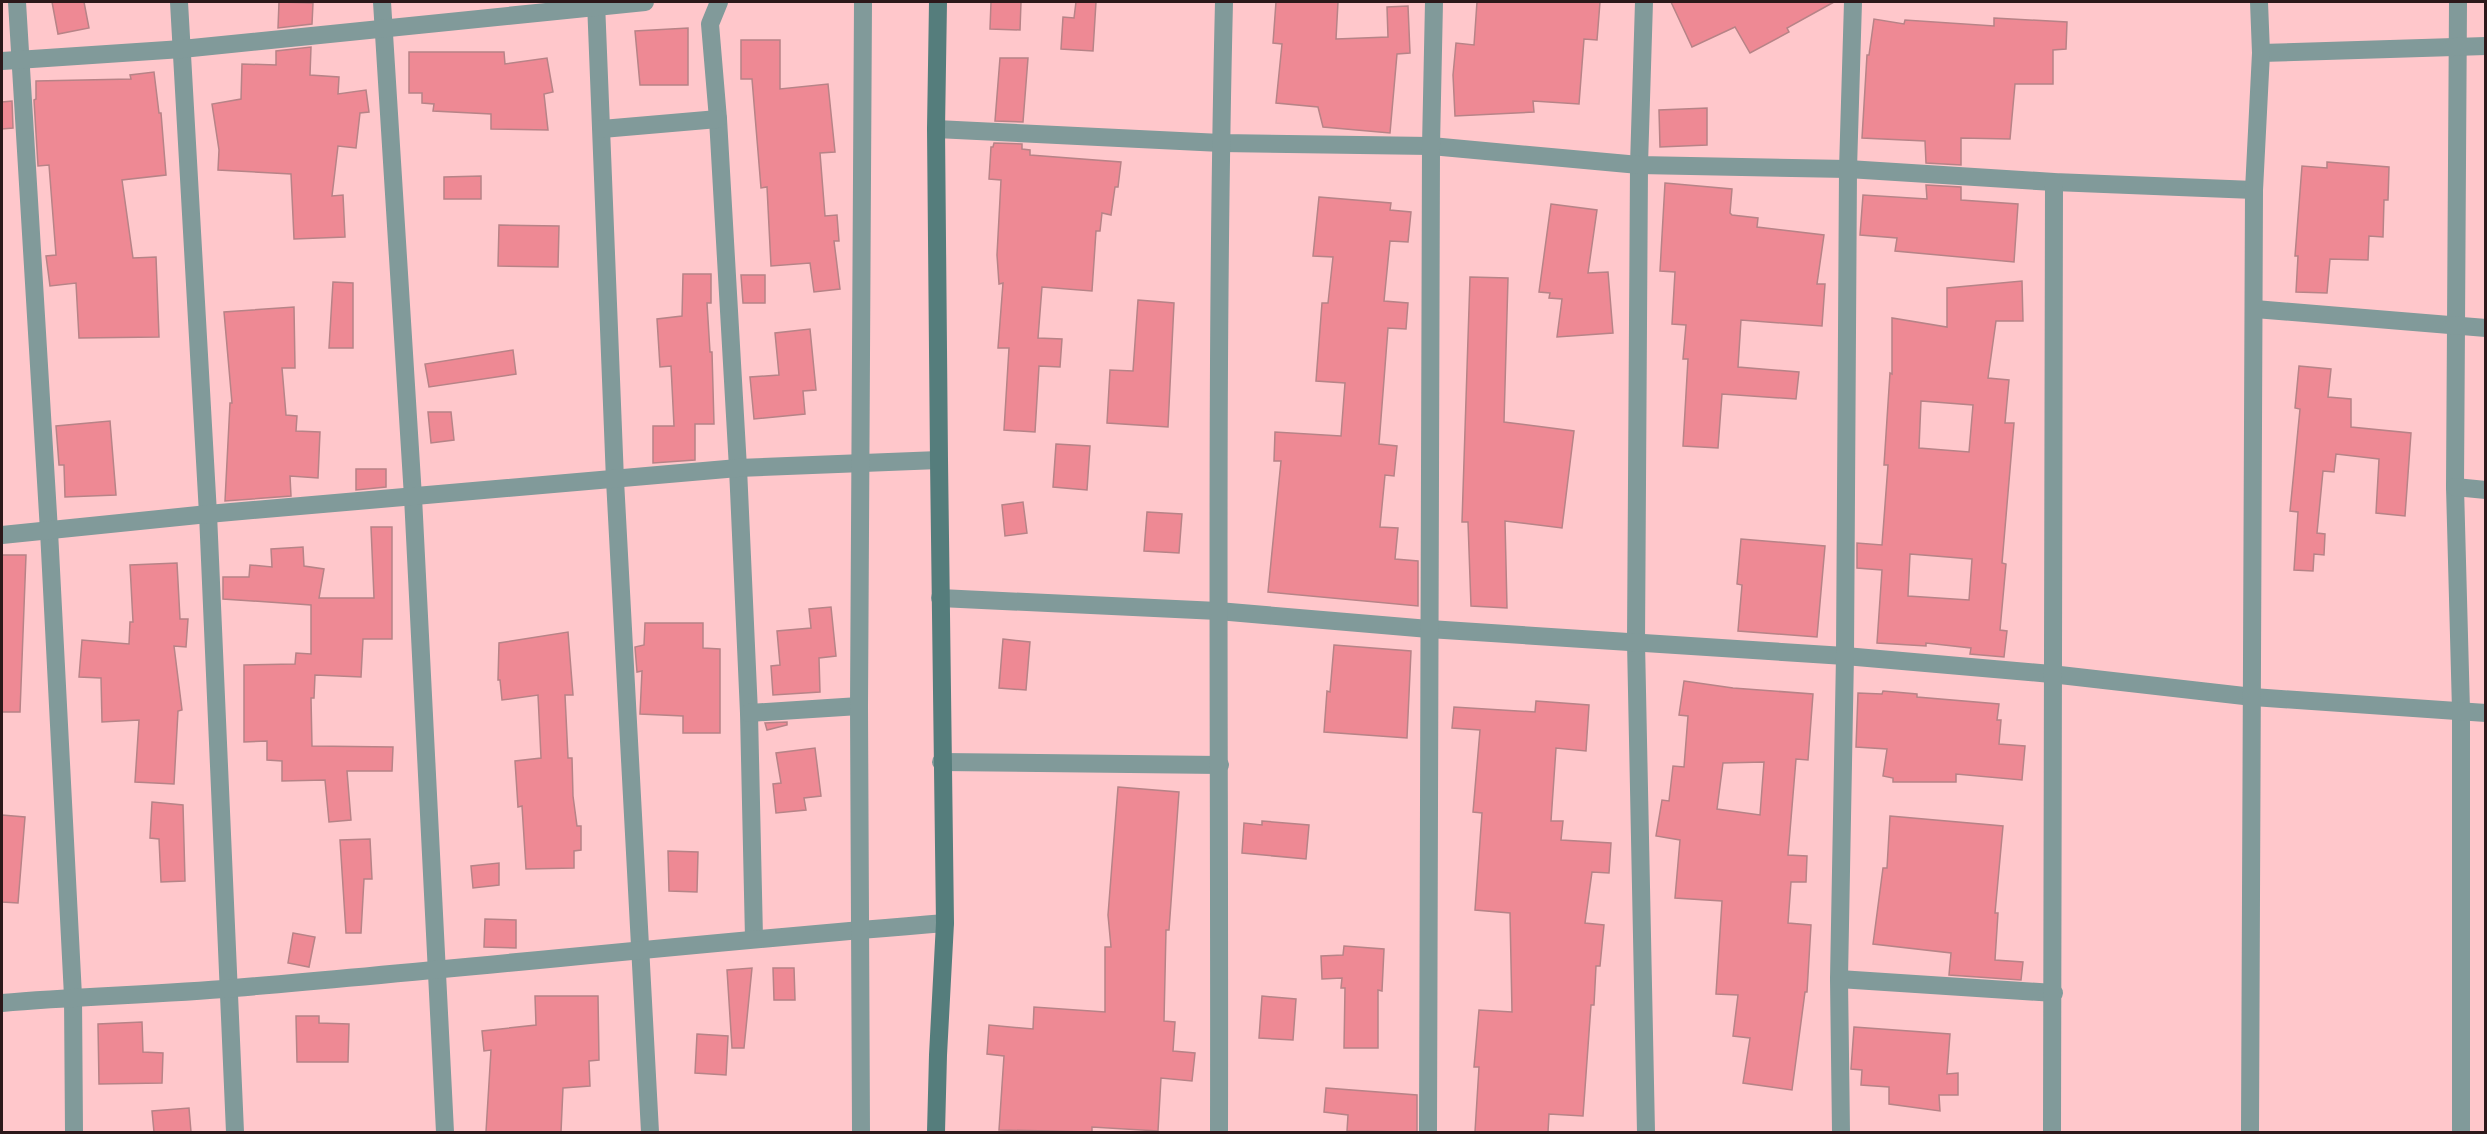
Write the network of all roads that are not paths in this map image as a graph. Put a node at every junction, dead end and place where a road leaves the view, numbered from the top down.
1 (17, 2) edge
2 (179, 2) edge
3 (382, 2) edge
4 (645, 2) edge
5 (719, 2) edge
6 (863, 2) edge
7 (938, 2) edge
8 (1224, 2) edge
9 (1434, 2) edge
10 (1644, 2) edge
11 (1853, 2) edge
12 (2259, 2) edge
13 (2458, 2) edge
14 (596, 4) edge
15 (383, 27) junction
16 (2459, 46) junction
17 (2486, 46) edge
18 (182, 49) junction
19 (2261, 53) junction
20 (20, 60) junction
21 (2, 62) edge
22 (718, 119) junction
23 (602, 129) junction
24 (936, 129) junction
25 (1221, 143) junction
26 (1431, 146) junction
27 (1639, 165) junction
28 (1848, 169) junction
29 (2054, 182) junction
30 (2254, 190) junction
31 (2255, 309) junction
32 (2456, 325) junction
33 (2486, 328) edge
34 (939, 460) junction
35 (861, 461) junction
36 (738, 468) junction
37 (615, 480) junction
38 (2455, 487) junction
39 (2486, 490) edge
40 (412, 497) junction
41 (208, 514) junction
42 (49, 531) junction
43 (2, 535) edge
44 (940, 598) junction
45 (1218, 611) junction
46 (1429, 629) junction
47 (1636, 642) junction
48 (1845, 656) junction
49 (2051, 674) junction
50 (2253, 697) junction
51 (859, 706) junction
52 (2461, 710) junction
53 (749, 713) junction
54 (2486, 713) edge
55 (941, 762) junction
56 (1220, 765) junction
57 (945, 922) junction
58 (861, 929) junction
59 (754, 938) junction
60 (639, 951) junction
61 (436, 970) junction
62 (1839, 979) junction
63 (230, 989) junction
64 (2054, 993) junction
65 (72, 996) junction
66 (2, 1003) edge
67 (74, 1132) edge
68 (235, 1132) edge
69 (445, 1132) edge
70 (650, 1132) edge
71 (861, 1132) edge
72 (936, 1132) edge
73 (1219, 1132) edge
74 (1428, 1132) edge
75 (1646, 1132) edge
76 (1841, 1132) edge
77 (2052, 1132) edge
78 (2250, 1132) edge
79 (2461, 1132) edge

1 - 20 street
2 - 18 street
3 - 15 street
4 - 14 street
5 - 22 street
6 - 35 street
7 - 24 street
8 - 25 street
9 - 26 street
10 - 27 street
11 - 28 street
12 - 19 street
13 - 16 street
14 - 15 street
14 - 23 street
15 - 18 street
15 - 40 street
16 - 17 street
16 - 19 street
16 - 32 street
18 - 20 street
18 - 41 street
19 - 30 street
20 - 21 street
20 - 42 street
22 - 23 street
22 - 36 street
23 - 37 street
24 - 25 street
24 - 34 street
25 - 26 street
25 - 45 street
26 - 27 street
26 - 46 street
27 - 28 street
27 - 47 street
28 - 29 street
28 - 48 street
29 - 30 street
29 - 49 street
30 - 31 street
31 - 32 street
31 - 50 street
32 - 33 street
32 - 38 street
34 - 35 street
34 - 44 street
35 - 36 street
35 - 51 street
36 - 37 street
36 - 53 street
37 - 40 street
37 - 60 street
38 - 39 street
38 - 52 street
40 - 41 street
40 - 61 street
41 - 42 street
41 - 63 street
42 - 43 street
42 - 65 street
44 - 45 street
44 - 55 street
45 - 46 street
45 - 56 street
46 - 47 street
46 - 74 street
47 - 48 street
47 - 75 street
48 - 49 street
48 - 62 street
49 - 50 street
49 - 64 street
50 - 52 street
50 - 78 street
51 - 53 street
51 - 58 street
52 - 54 street
52 - 79 street
53 - 59 street
55 - 56 street
55 - 57 street
56 - 73 street
57 - 58 street
57 - 72 street
58 - 59 street
58 - 71 street
59 - 60 street
60 - 61 street
60 - 70 street
61 - 63 street
61 - 69 street
62 - 64 street
62 - 76 street
63 - 65 street
63 - 68 street
64 - 77 street
65 - 66 street
65 - 67 street

